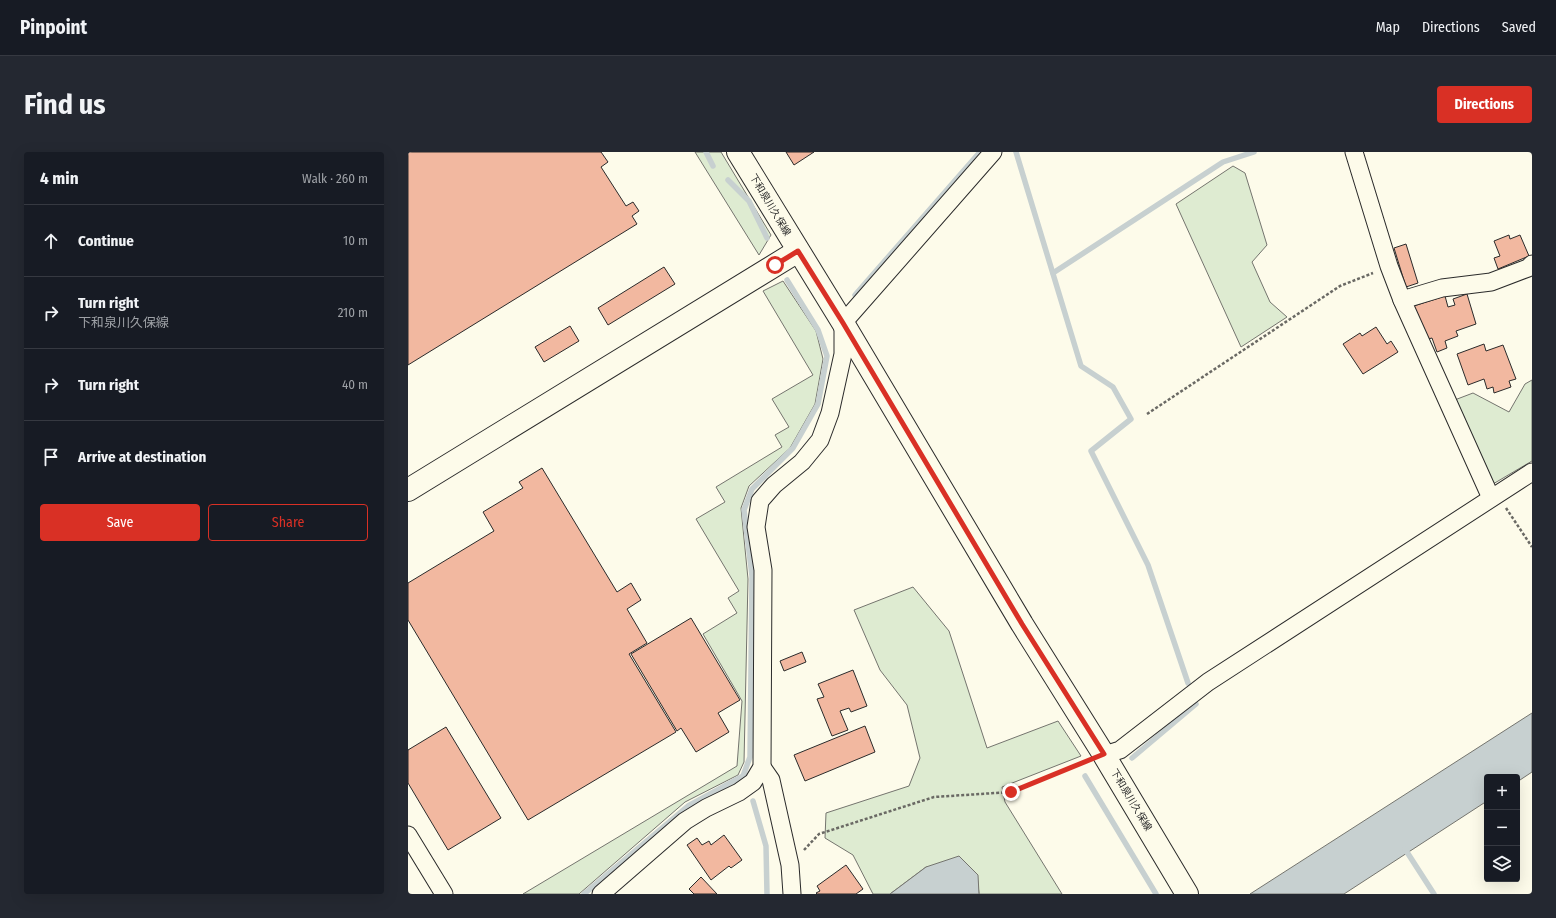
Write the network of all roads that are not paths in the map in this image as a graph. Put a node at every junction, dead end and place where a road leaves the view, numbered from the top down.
1 (738, 152) edge
2 (993, 152) edge
3 (1354, 152) edge
4 (798, 251) junction
5 (1532, 264) edge
6 (1402, 300) junction
7 (843, 323) junction
8 (1532, 472) edge
9 (408, 490) edge
10 (1494, 496) junction
11 (1104, 754) junction
12 (762, 767) junction
13 (408, 835) edge
14 (444, 894) edge
15 (601, 894) edge
16 (792, 894) edge
17 (1187, 894) edge

1 - 4 street, 下和泉川久保線
2 - 7 street
3 - 6 street
4 - 7 street, 下和泉川久保線
4 - 9 street
5 - 6 street
6 - 10 street
7 - 11 street, 下和泉川久保線
7 - 12 street
8 - 10 street
10 - 11 street
11 - 17 street, 下和泉川久保線
12 - 15 street
12 - 16 street
13 - 14 street

